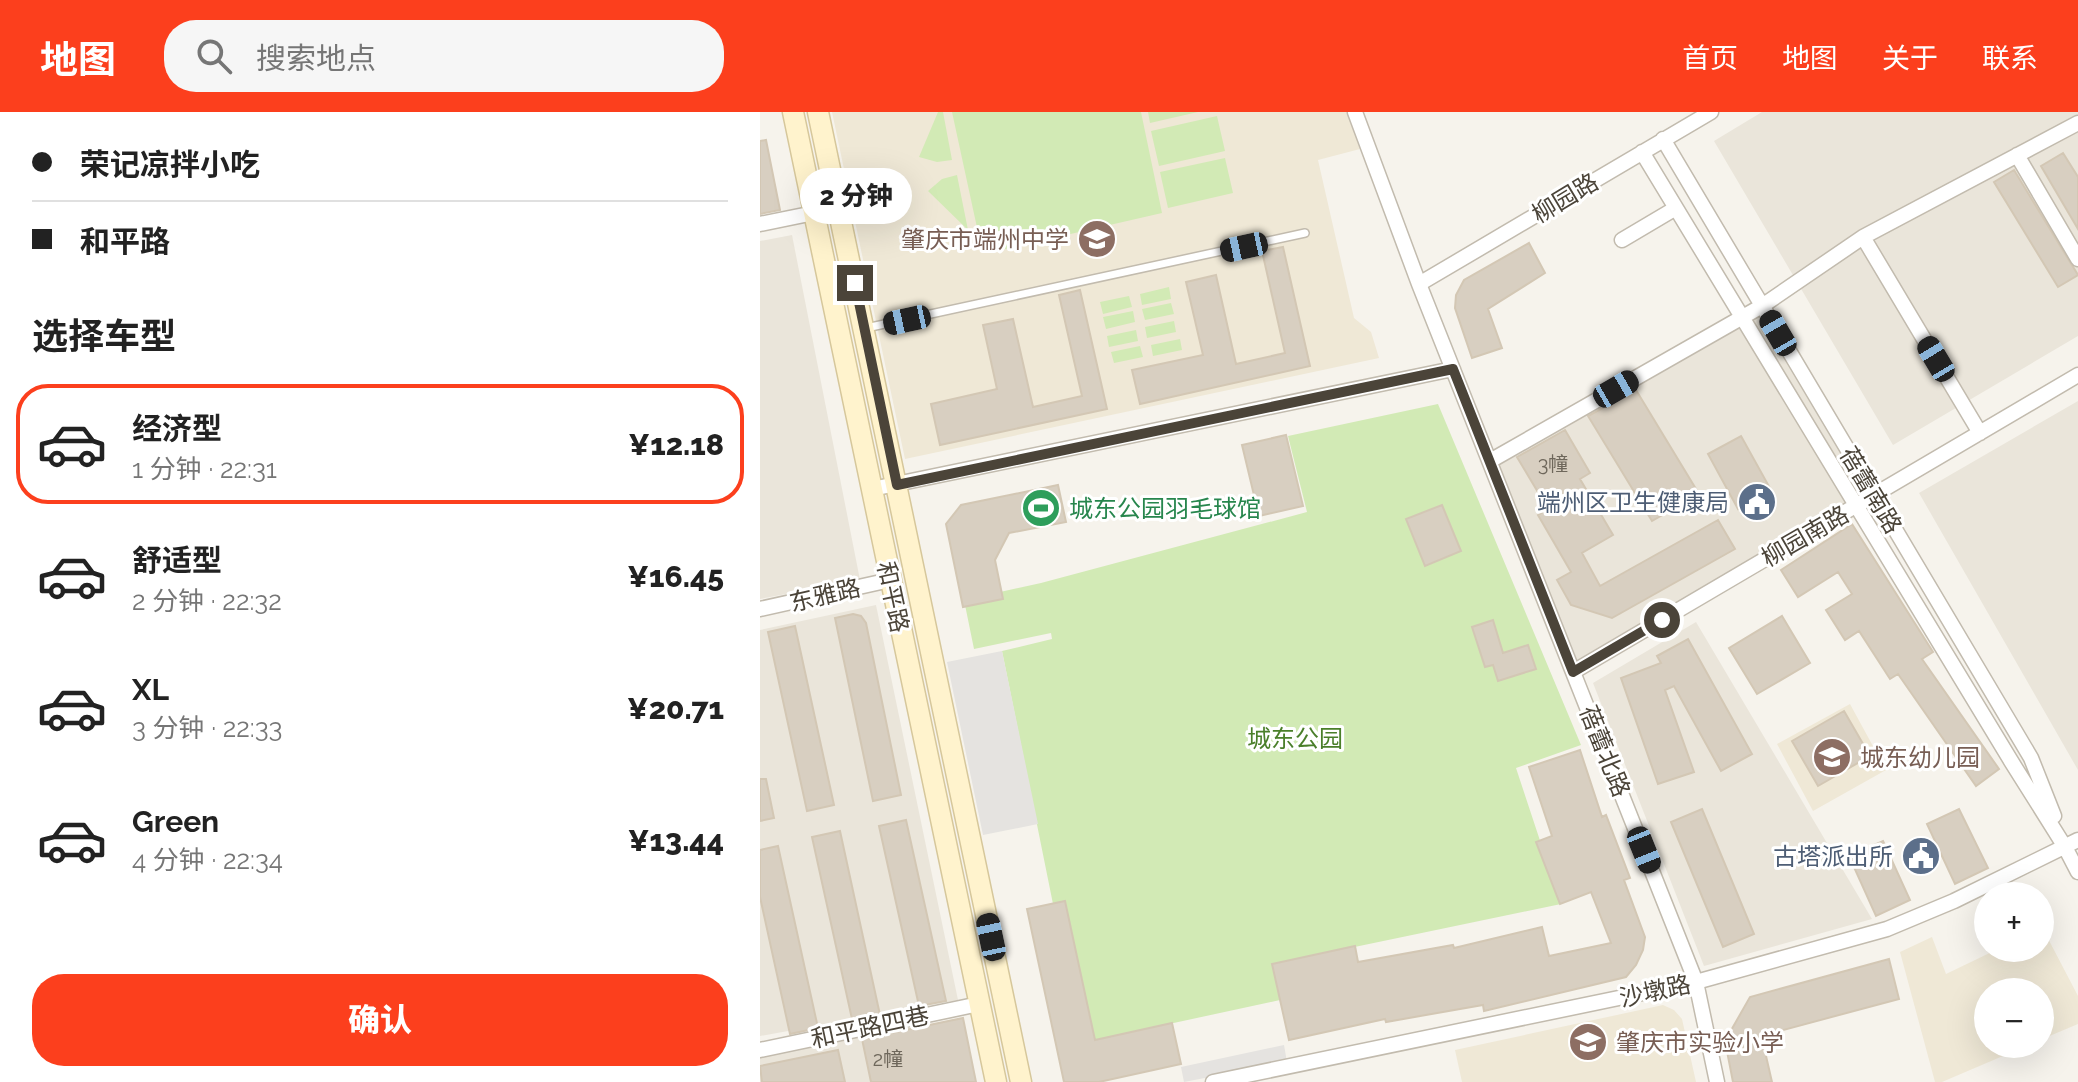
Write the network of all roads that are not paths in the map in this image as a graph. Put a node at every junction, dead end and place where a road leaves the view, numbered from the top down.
1 (793, 112) edge
2 (818, 112) edge
3 (1355, 112) edge
4 (1711, 112) edge
5 (2078, 123) edge
6 (1663, 139) junction
7 (1642, 152) junction
8 (2017, 155) junction
9 (1676, 208) junction
10 (814, 213) junction
11 (760, 224) edge
12 (1305, 233) dead end
13 (1863, 237) junction
14 (1622, 240) dead end
15 (2078, 259) edge
16 (1419, 284) junction
17 (1762, 306) junction
18 (1742, 317) junction
19 (864, 329) junction
20 (1453, 369) junction
21 (2078, 375) edge
22 (1980, 433) junction
23 (1490, 461) junction
24 (897, 485) junction
25 (872, 489) junction
26 (1874, 496) junction
27 (1856, 506) junction
28 (890, 580) junction
29 (760, 609) edge
30 (1573, 672) junction
31 (2072, 843) edge
32 (2078, 872) edge
33 (1696, 982) junction
34 (979, 1004) junction
35 (760, 1050) edge
36 (996, 1082) edge
37 (1021, 1082) edge
38 (1213, 1082) edge
39 (1717, 1082) edge

1 - 10 main road, 和平路
2 - 19 main road, 和平路
3 - 16 street, 蓓蕾北路
4 - 6 street, 柳园路
5 - 8 street
6 - 7 street, 柳园路
6 - 17 street, 蓓蕾南路
7 - 9 street, 蓓蕾南路
7 - 16 street, 柳园路
8 - 13 street
8 - 15 street
9 - 14 street
9 - 18 street, 蓓蕾南路
10 - 11 street
10 - 25 main road, 和平路
12 - 19 lane
13 - 17 street
13 - 22 street
16 - 20 street, 蓓蕾北路
17 - 18 street
17 - 26 street, 蓓蕾南路
18 - 23 street
18 - 27 street, 蓓蕾南路
19 - 24 main road, 和平路
20 - 23 street, 蓓蕾北路
20 - 24 street
21 - 22 street, 柳园南路
22 - 26 street, 柳园南路
23 - 30 street, 蓓蕾北路
24 - 25 street
24 - 37 main road, 和平路
25 - 28 main road, 和平路
26 - 27 street, 柳园南路
26 - 31 street, 蓓蕾南路
27 - 30 street, 柳园南路
27 - 31 street, 蓓蕾南路
28 - 29 street, 东雅路
28 - 34 main road, 和平路
30 - 33 street, 蓓蕾北路
31 - 32 street, 蓓蕾南路
31 - 33 street, 沙墩路
33 - 38 street, 沙墩路
33 - 39 street, 蓓蕾北路
34 - 35 street, 和平路四巷
34 - 36 main road, 和平路

